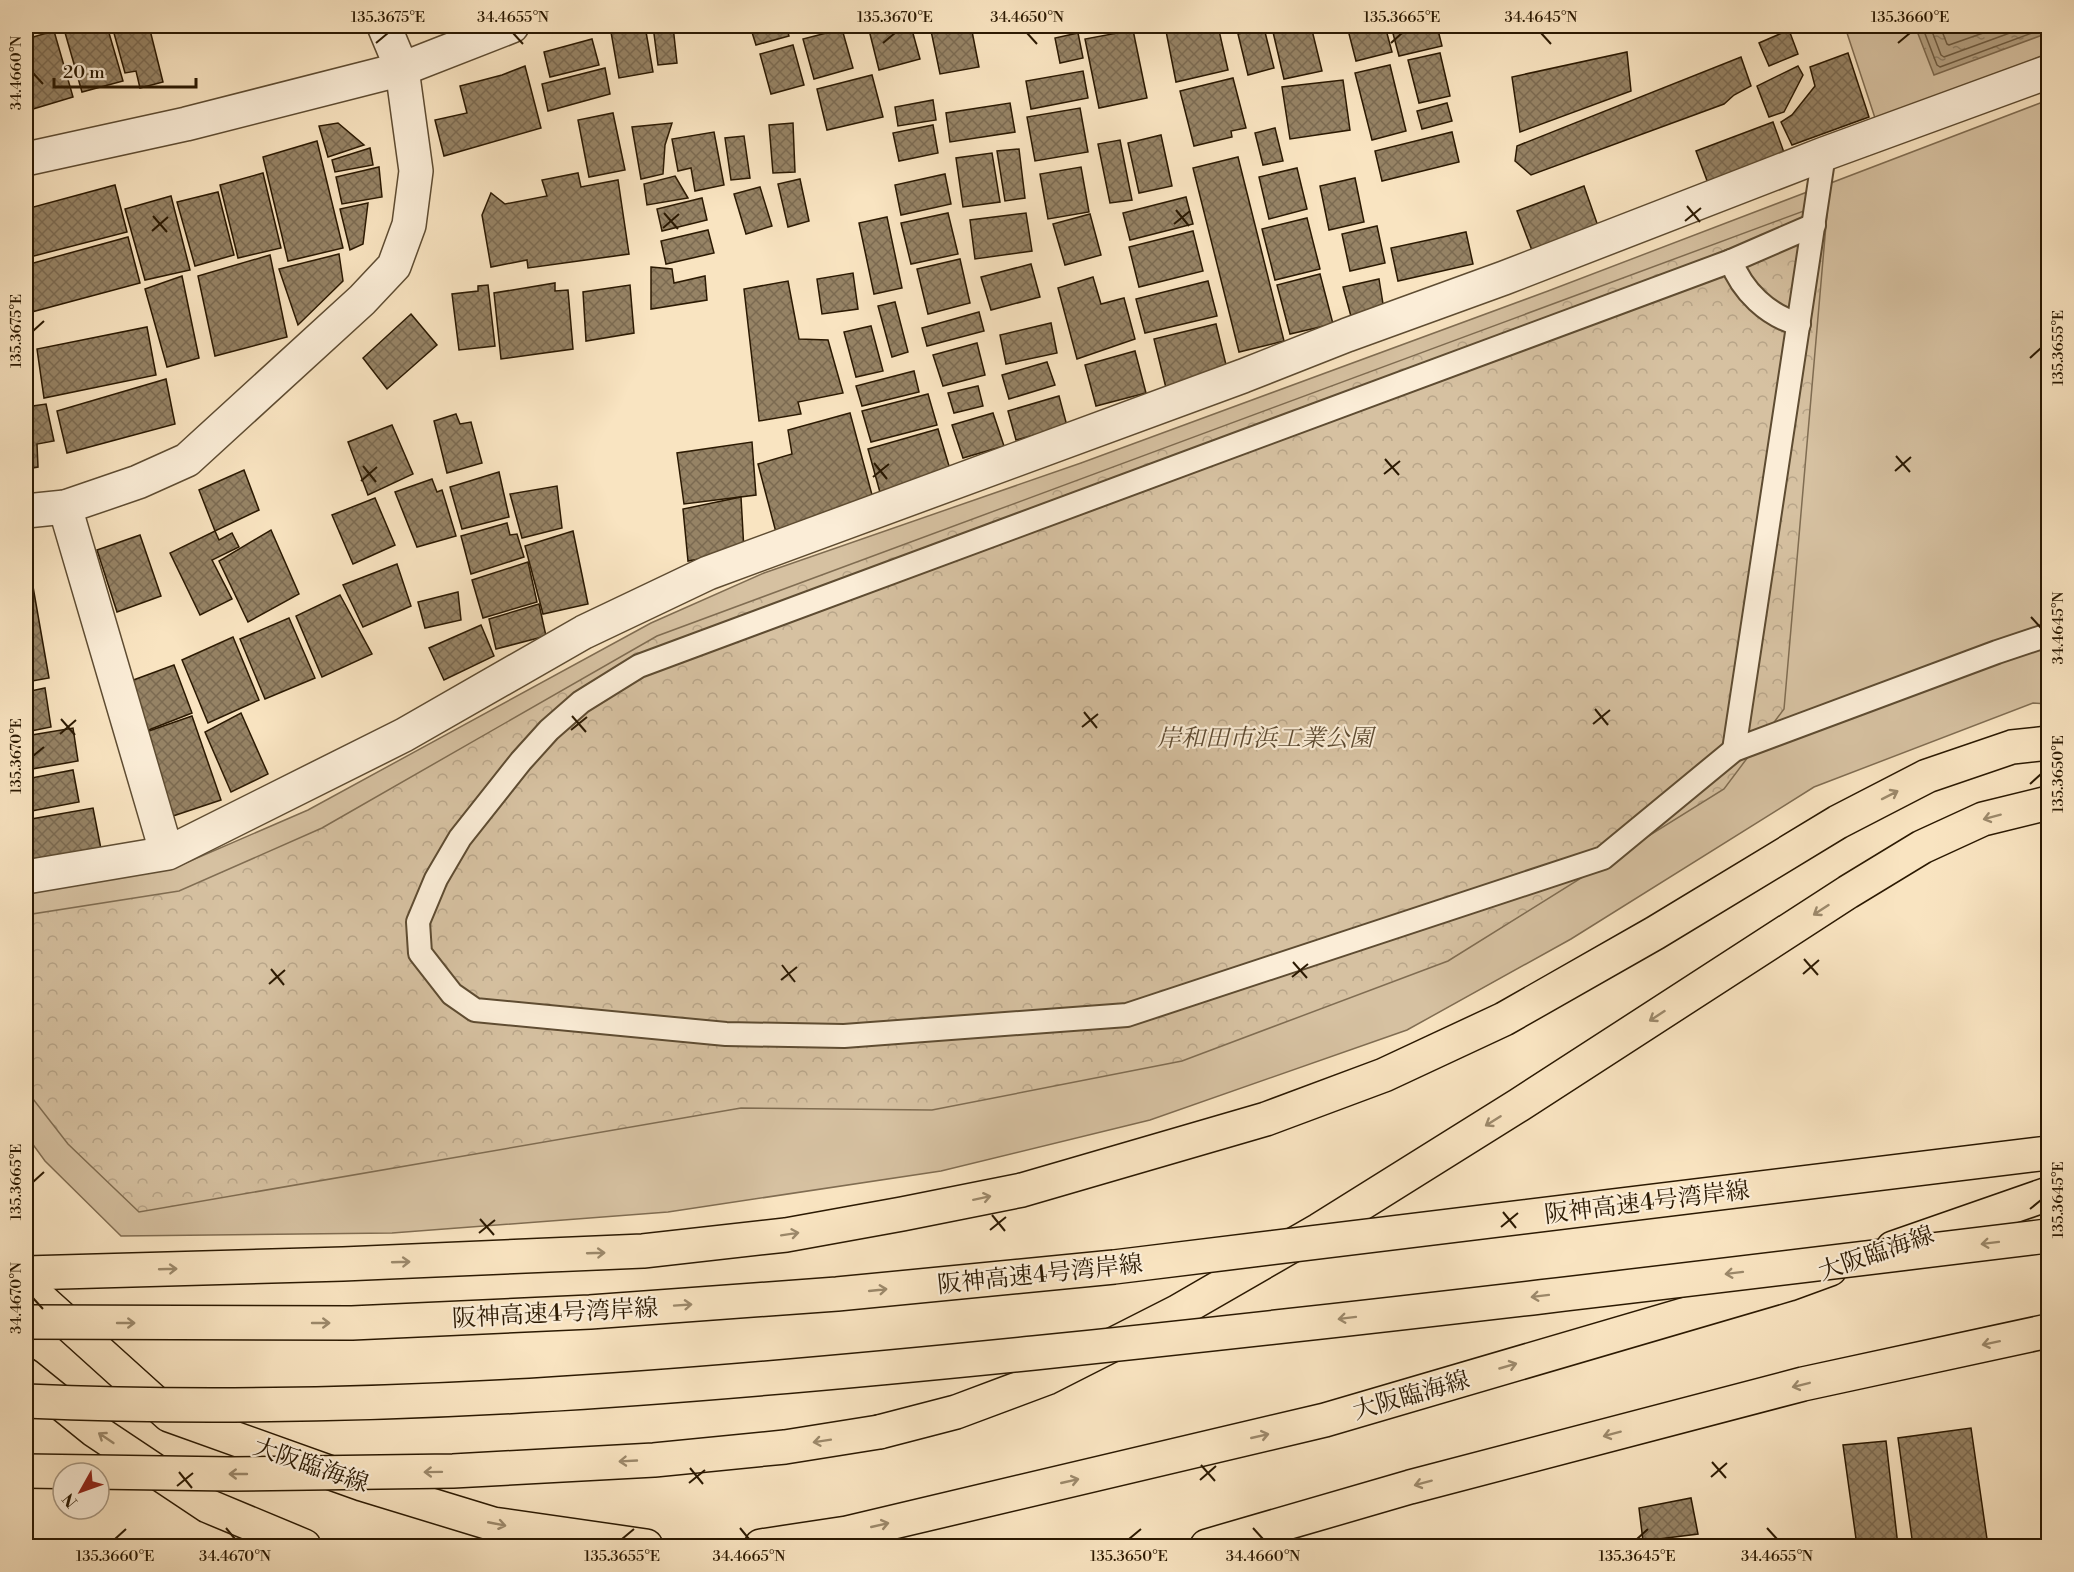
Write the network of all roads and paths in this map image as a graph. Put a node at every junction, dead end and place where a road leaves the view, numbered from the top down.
1 (384, 26) edge
2 (509, 26) edge
3 (402, 69) junction
4 (2049, 72) edge
5 (1824, 154) junction
6 (26, 159) edge
7 (1814, 225) junction
8 (1731, 261) junction
9 (1799, 324) junction
10 (65, 507) junction
11 (26, 511) edge
12 (2049, 635) edge
13 (2049, 743) edge
14 (1734, 750) junction
15 (2049, 803) edge
16 (162, 837) dead end
17 (26, 877) edge
18 (2049, 1153) edge
19 (2049, 1194) edge
20 (2049, 1236) edge
21 (26, 1273) edge
22 (26, 1283) edge
23 (26, 1322) edge
24 (2049, 1331) edge
25 (26, 1375) edge
26 (26, 1401) edge
27 (26, 1471) edge
28 (304, 1546) edge
29 (646, 1546) edge
30 (761, 1546) edge
31 (1207, 1546) edge

1 - 3 street
2 - 3 street
3 - 6 street
3 - 10 street
4 - 5 street
5 - 7 lane
5 - 17 street
7 - 8 lane
7 - 9 lane
8 - 9 lane
8 - 14 lane
9 - 14 lane
10 - 11 street
10 - 16 street
12 - 14 lane
21 -> 13 main road
15 -> 27 main road, bridge
23 -> 18 main road, 阪神高速4号湾岸線, bridge
30 -> 19 main road, 大阪臨海線
20 -> 26 main road, bridge
22 -> 29 main road, 大阪臨海線
24 -> 31 main road
28 -> 25 main road

